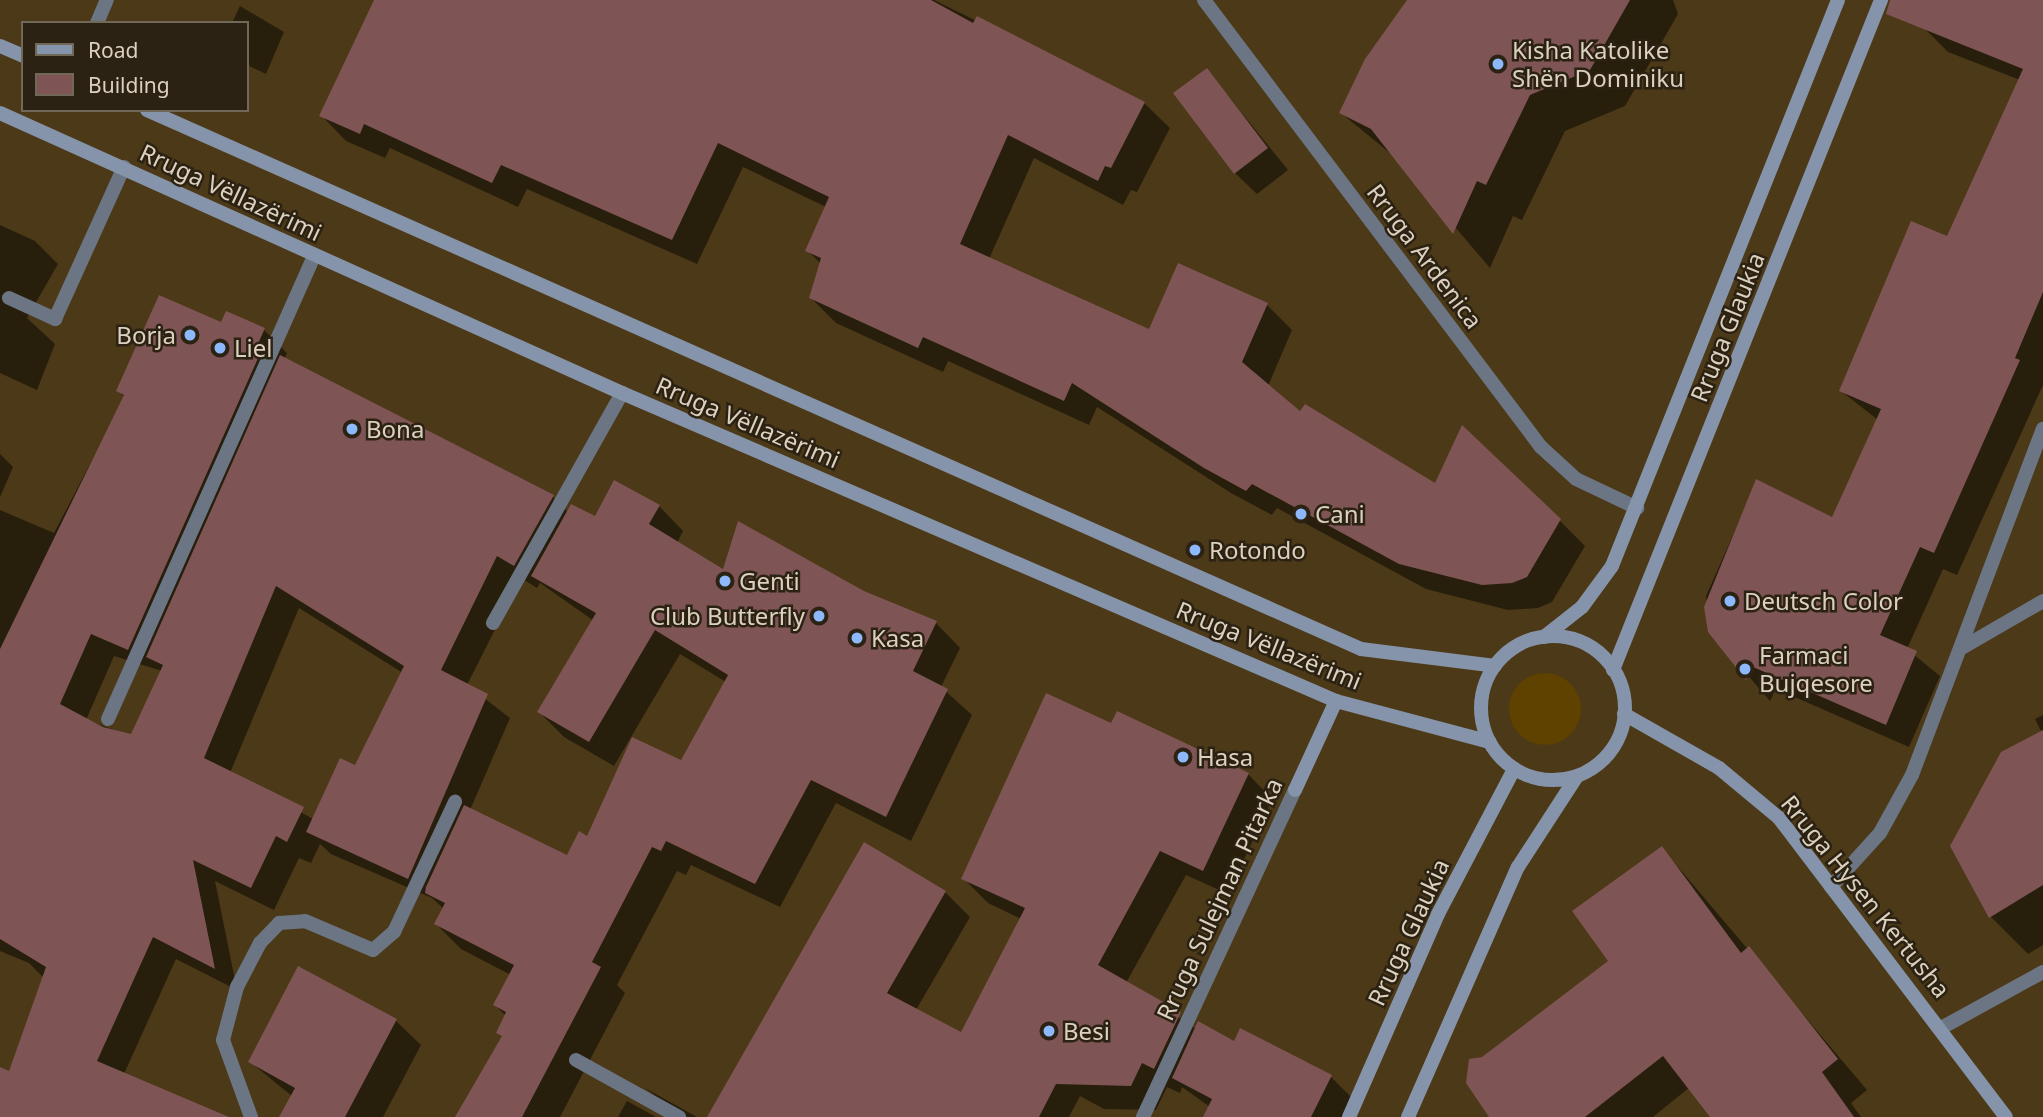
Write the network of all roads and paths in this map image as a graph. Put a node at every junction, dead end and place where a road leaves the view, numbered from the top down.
1 (107, 0) edge
2 (1204, 0) edge
3 (1838, 0) edge
4 (1881, 0) edge
5 (98, 21) edge
6 (0, 46) edge
7 (21, 55) edge
8 (152, 112) edge
9 (0, 113) edge
10 (124, 167) junction
11 (314, 256) junction
12 (9, 298) dead end
13 (622, 393) junction
14 (2043, 429) edge
15 (1637, 508) junction
16 (2043, 601) edge
17 (493, 623) dead end
18 (1544, 637) junction
19 (1959, 649) junction
20 (1495, 666) junction
21 (1613, 670) junction
22 (1336, 701) junction
23 (1624, 714) junction
24 (108, 719) dead end
25 (1490, 742) junction
26 (1514, 769) junction
27 (1577, 776) junction
28 (1295, 790) joint
29 (455, 802) dead end
30 (1831, 887) junction
31 (2043, 972) edge
32 (1941, 1028) junction
33 (576, 1060) dead end
34 (251, 1117) edge
35 (678, 1117) edge
36 (1143, 1117) edge
37 (1349, 1117) edge
38 (1408, 1117) edge
39 (2006, 1117) edge

1 - 5 street
2 - 15 street, Rruga Ardenica
3 - 15 main road, Rruga Glaukia
4 - 21 main road, Rruga Glaukia
6 - 7 main road
8 - 20 main road, Rruga Vëllazërimi
9 - 10 main road, Rruga Vëllazërimi
10 - 11 main road, Rruga Vëllazërimi
10 - 12 street
11 - 13 main road, Rruga Vëllazërimi
11 - 24 street
13 - 17 street
13 - 22 main road, Rruga Vëllazërimi
14 - 19 street
15 - 18 main road, Rruga Glaukia
16 - 19 street
18 - 20 main road
18 - 21 main road
19 - 30 street
20 - 25 main road
21 - 23 main road
22 - 25 main road, Rruga Vëllazërimi
22 - 28 main road, Rruga Sulejman Pitarka
23 - 27 main road
23 - 30 main road, Rruga Hysen Kertusha
25 - 26 main road
26 - 27 main road
26 - 37 main road, Rruga Glaukia
27 - 38 main road
28 - 36 street, Rruga Sulejman Pitarka
29 - 34 street
30 - 32 main road, Rruga Hysen Kertusha
31 - 32 street
32 - 39 main road, Rruga Hysen Kertusha
33 - 35 street

